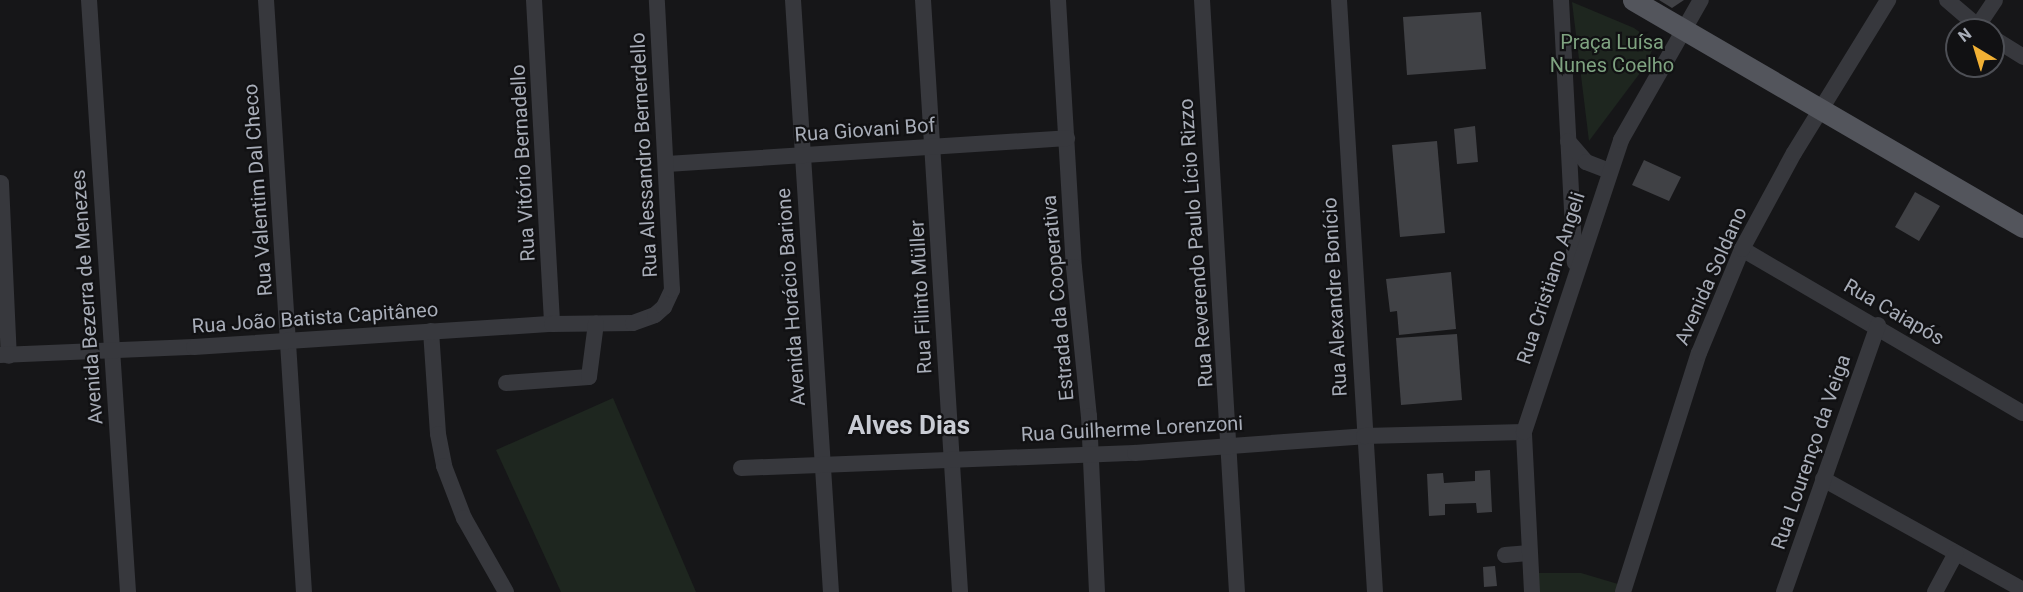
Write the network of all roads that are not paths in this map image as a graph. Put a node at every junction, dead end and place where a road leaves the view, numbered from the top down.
1 (89, 0) edge
2 (266, 0) edge
3 (534, 0) edge
4 (657, 0) edge
5 (793, 0) edge
6 (924, 0) edge
7 (1058, 0) edge
8 (1202, 0) edge
9 (1339, 0) edge
10 (1561, 0) edge
11 (1633, 0) edge
12 (1701, 0) edge
13 (1888, 0) edge
14 (1947, 0) edge
15 (1995, 0) edge
16 (1968, 18) edge
17 (1985, 18) edge
18 (1684, 31) junction
19 (2005, 46) edge
20 (2023, 57) edge
21 (1821, 109) junction
22 (1067, 138) junction
23 (1568, 140) junction
24 (934, 146) junction
25 (802, 155) junction
26 (667, 164) junction
27 (1609, 171) junction
28 (1, 183) edge
29 (2023, 227) edge
30 (1742, 249) junction
31 (1576, 268) junction
32 (596, 323) junction
33 (633, 323) joint
34 (552, 324) junction
35 (1878, 325) junction
36 (431, 331) junction
37 (289, 342) junction
38 (112, 352) junction
39 (5, 356) edge
40 (506, 383) dead end
41 (2023, 413) edge
42 (1524, 432) junction
43 (1364, 436) junction
44 (1230, 445) junction
45 (1090, 453) junction
46 (951, 459) junction
47 (823, 465) junction
48 (741, 468) dead end
49 (1823, 478) junction
50 (1527, 553) junction
51 (1956, 553) junction
52 (1505, 555) dead end
53 (2023, 590) edge
54 (128, 592) edge
55 (304, 592) edge
56 (506, 592) edge
57 (831, 592) edge
58 (960, 592) edge
59 (1097, 592) edge
60 (1237, 592) edge
61 (1375, 592) edge
62 (1532, 592) edge
63 (1623, 592) edge
64 (1784, 592) edge
65 (1935, 592) edge

1 - 38 street, Avenida Bezerra de Menezes
2 - 37 street, Rua Valentim Dal Checo
3 - 34 street, Rua Vitório Bernadello
4 - 26 street, Rua Alessandro Bernerdello
5 - 25 street, Avenida Horácio Barione
6 - 24 street, Rua Filinto Müller
7 - 22 street, Estrada da Cooperativa
8 - 44 street, Rua Reverendo Paulo Lício Rizzo
9 - 43 street, Rua Alexandre Bonício
10 - 23 street
11 - 18 main road
12 - 18 street, Rua Cristiano Angeli
13 - 21 street, Avenida Soldano
14 - 16 street
15 - 17 street
18 - 21 main road
18 - 27 street, Rua Cristiano Angeli
19 - 20 street
21 - 29 main road
21 - 30 street, Avenida Soldano
22 - 24 street, Rua Giovani Bof
22 - 45 street, Estrada da Cooperativa
23 - 27 street
23 - 31 street
24 - 25 street, Rua Giovani Bof
24 - 46 street, Rua Filinto Müller
25 - 26 street, Rua Giovani Bof
25 - 47 street, Avenida Horácio Barione
26 - 33 street, Rua Alessandro Bernerdello
27 - 31 street, Rua Cristiano Angeli
28 - 39 street
30 - 35 street, Rua Caiapós
30 - 63 street, Avenida Soldano
31 - 42 street, Rua Cristiano Angeli
32 - 33 street, Rua João Batista Capitâneo
32 - 34 street, Rua João Batista Capitâneo
32 - 40 street
34 - 36 street, Rua João Batista Capitâneo
35 - 41 street, Rua Caiapós
35 - 49 street, Rua Lourenço da Veiga
36 - 37 street, Rua João Batista Capitâneo
36 - 56 street
37 - 38 street, Rua João Batista Capitâneo
37 - 55 street, Rua Valentim Dal Checo
38 - 39 street, Rua João Batista Capitâneo
38 - 54 street, Avenida Bezerra de Menezes
42 - 43 street, Rua Guilherme Lorenzoni
42 - 50 street, Rua Cristiano Angeli
43 - 44 street, Rua Guilherme Lorenzoni
43 - 61 street, Rua Alexandre Bonício
44 - 45 street, Rua Guilherme Lorenzoni
44 - 60 street, Rua Reverendo Paulo Lício Rizzo
45 - 46 street, Rua Guilherme Lorenzoni
45 - 59 street, Estrada da Cooperativa
46 - 47 street, Rua Guilherme Lorenzoni
46 - 58 street, Rua Filinto Müller
47 - 48 street, Rua Guilherme Lorenzoni
47 - 57 street, Avenida Horácio Barione
49 - 51 street
49 - 64 street, Rua Lourenço da Veiga
50 - 52 street
50 - 62 street, Rua Cristiano Angeli
51 - 53 street
51 - 65 street

